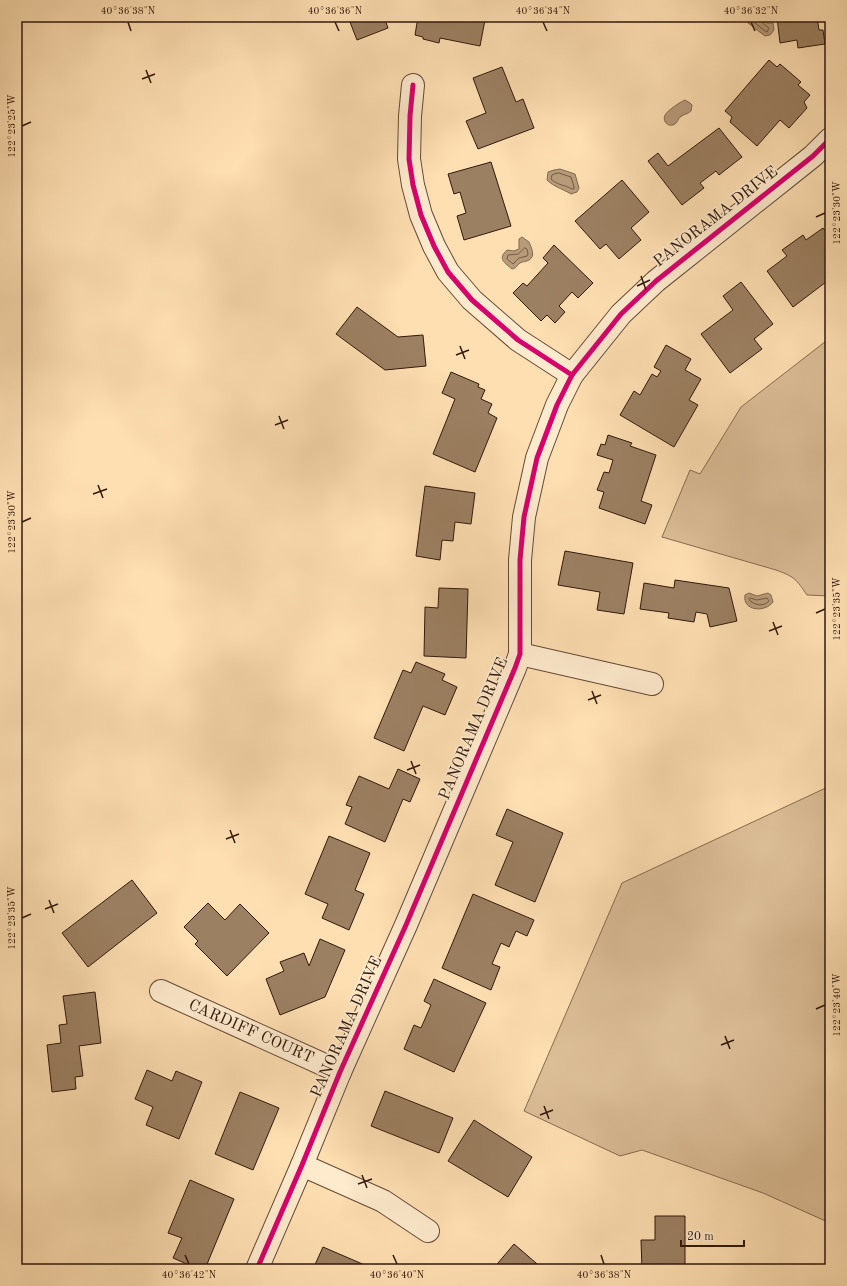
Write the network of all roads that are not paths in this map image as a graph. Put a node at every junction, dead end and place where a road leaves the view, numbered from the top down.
1 (413, 85) dead end
2 (830, 139) edge
3 (572, 375) junction
4 (520, 654) junction
5 (652, 684) dead end
6 (161, 991) dead end
7 (340, 1072) junction
8 (302, 1165) junction
9 (428, 1231) dead end
10 (257, 1269) edge

1 - 3 street
2 - 3 street, PANORAMA DRIVE
3 - 4 street, PANORAMA DRIVE
4 - 5 street
4 - 7 street, PANORAMA DRIVE
6 - 7 street, CARDIFF COURT
7 - 8 street, PANORAMA DRIVE
8 - 9 street
8 - 10 street, PANORAMA DRIVE

